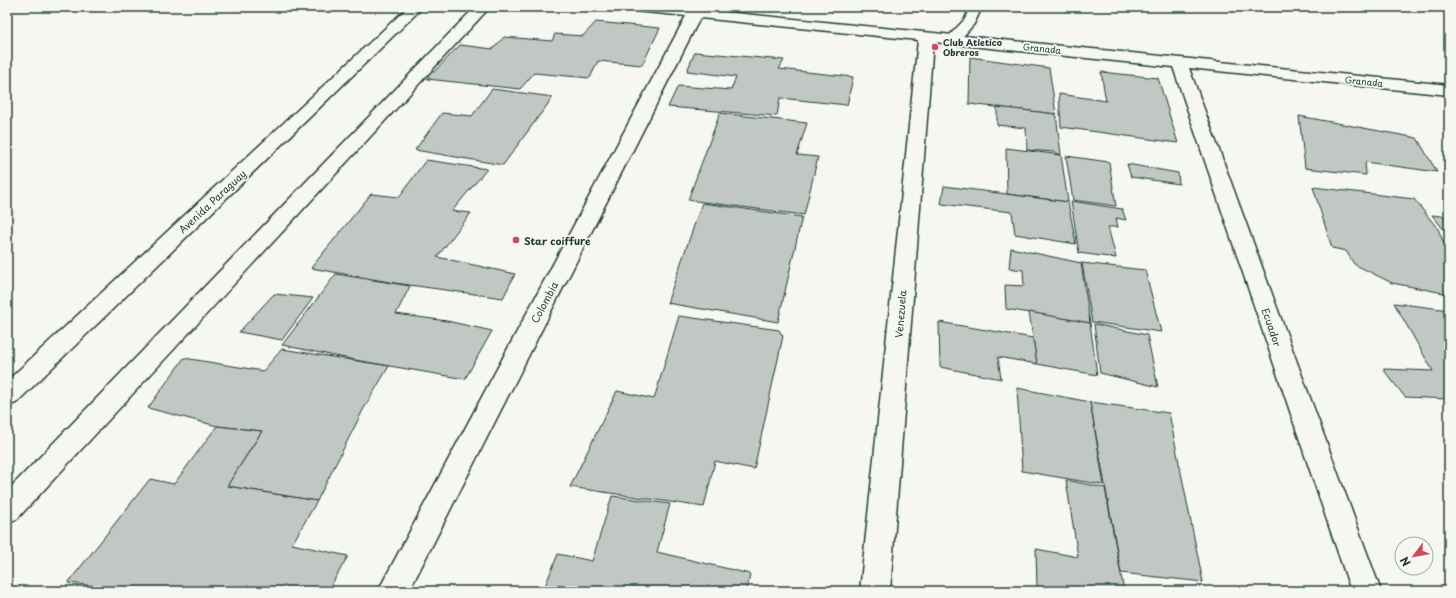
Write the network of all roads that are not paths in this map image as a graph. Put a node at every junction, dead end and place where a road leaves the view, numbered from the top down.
1 (416, 7) edge
2 (482, 7) edge
3 (635, 7) edge
4 (976, 7) edge
5 (695, 13) junction
6 (926, 36) junction
7 (953, 39) junction
8 (1179, 62) junction
9 (1449, 90) edge
10 (7, 396) edge
11 (7, 510) edge
12 (393, 591) edge
13 (875, 591) edge
14 (1366, 591) edge

1 - 10 street, Avenida Paraguay
2 - 11 street
3 - 5 street, Granada
4 - 7 lane
5 - 6 street, Granada
5 - 12 street, Colombia
6 - 7 street, Granada
6 - 13 street, Venezuela
7 - 8 street, Granada
8 - 9 street, Granada
8 - 14 street, Ecuador

